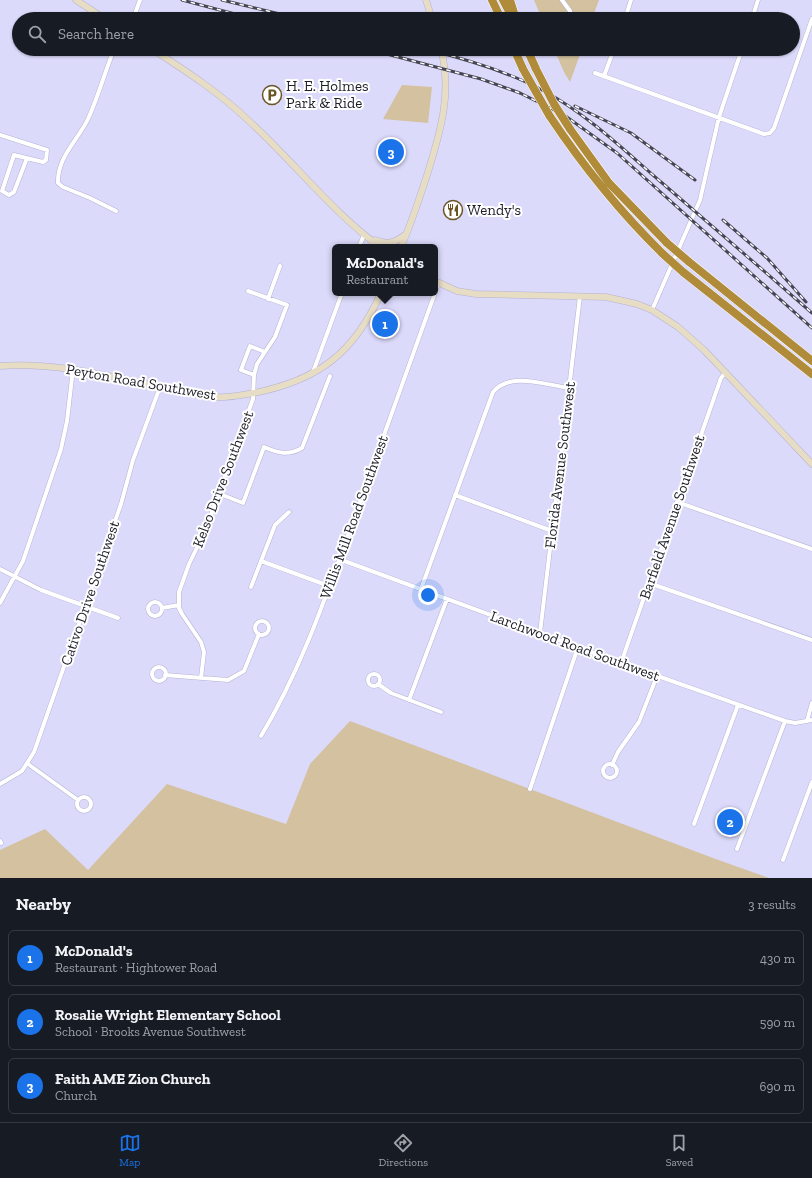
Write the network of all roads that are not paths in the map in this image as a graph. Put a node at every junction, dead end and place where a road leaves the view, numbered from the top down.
1 (76, 0) edge
2 (140, 0) edge
3 (426, 0) edge
4 (492, 0) edge
5 (503, 0) edge
6 (510, 0) edge
7 (563, 0) edge
8 (632, 0) edge
9 (758, 0) edge
10 (94, 12) edge
11 (136, 12) edge
12 (430, 12) edge
13 (498, 12) edge
14 (510, 12) edge
15 (513, 12) edge
16 (570, 12) edge
17 (628, 12) edge
18 (754, 12) edge
19 (812, 20) edge
20 (800, 54) edge
21 (111, 56) edge
22 (162, 56) edge
23 (442, 56) edge
24 (518, 56) edge
25 (530, 56) edge
26 (611, 56) edge
27 (740, 56) edge
28 (799, 56) edge
29 (594, 72) dead end
30 (604, 76) junction
31 (719, 117) junction
32 (0, 135) edge
33 (27, 158) junction
34 (116, 211) dead end
35 (408, 232) junction
36 (366, 236) junction
37 (361, 244) edge
38 (376, 244) edge
39 (402, 244) edge
40 (280, 266) dead end
41 (438, 282) edge
42 (248, 291) dead end
43 (341, 296) edge
44 (380, 296) edge
45 (434, 296) edge
46 (580, 296) junction
47 (268, 298) junction
48 (652, 310) junction
49 (265, 352) junction
50 (812, 361) edge
51 (0, 366) edge
52 (74, 369) junction
53 (314, 372) junction
54 (726, 372) junction
55 (812, 374) edge
56 (254, 375) junction
57 (330, 376) dead end
58 (160, 387) junction
59 (569, 388) junction
60 (254, 392) junction
61 (812, 464) edge
62 (220, 494) junction
63 (454, 495) junction
64 (678, 502) junction
65 (289, 512) dead end
66 (552, 531) junction
67 (812, 549) edge
68 (339, 559) junction
69 (260, 563) junction
70 (0, 568) edge
71 (15, 576) junction
72 (649, 583) junction
73 (329, 586) junction
74 (251, 587) dead end
75 (421, 589) junction
76 (447, 599) junction
77 (0, 603) edge
78 (179, 605) junction
79 (85, 606) junction
80 (162, 608) dead end
81 (118, 618) dead end
82 (540, 633) junction
83 (260, 634) dead end
84 (812, 640) edge
85 (578, 647) junction
86 (620, 663) junction
87 (165, 675) dead end
88 (657, 676) junction
89 (201, 678) junction
90 (378, 684) dead end
91 (409, 700) junction
92 (812, 703) edge
93 (738, 705) junction
94 (441, 712) dead end
95 (812, 720) edge
96 (785, 721) junction
97 (807, 721) junction
98 (261, 736) dead end
99 (28, 764) junction
100 (612, 765) dead end
101 (812, 782) edge
102 (0, 784) edge
103 (530, 789) dead end
104 (78, 800) dead end
105 (694, 824) dead end
106 (737, 849) dead end
107 (783, 860) dead end

1 - 10 main road
2 - 11 street
3 - 12 main road
4 - 13 highway
5 - 14 highway
6 - 15 highway
7 - 16 street
8 - 17 street
9 - 18 street
19 - 20 street
21 - 34 street
22 - 36 main road
23 - 35 main road
24 - 55 highway, bridge
25 - 50 highway, bridge
26 - 30 street
27 - 31 street
28 - 31 street
29 - 30 street
30 - 31 street
31 - 48 street
32 - 33 street
33 - 33 street
35 - 36 main road
35 - 39 main road
36 - 37 street
36 - 38 main road
40 - 47 street
41 - 46 main road
42 - 47 street
43 - 53 street
44 - 53 main road, Peyton Road Southwest
45 - 68 street, Willis Mill Road Southwest
46 - 48 main road
46 - 59 street, Florida Avenue Southwest
47 - 49 street
48 - 54 main road
49 - 56 street
49 - 56 street
51 - 52 main road, Peyton Road Southwest
52 - 58 main road, Peyton Road Southwest
52 - 71 street
53 - 60 main road, Peyton Road Southwest
54 - 61 main road
54 - 64 street, Barfield Avenue Southwest
56 - 60 street, Kelso Drive Southwest
57 - 62 street
58 - 60 main road, Peyton Road Southwest
58 - 79 street, Cativo Drive Southwest
59 - 63 street
59 - 66 street, Florida Avenue Southwest
60 - 62 street, Kelso Drive Southwest
62 - 78 street, Kelso Drive Southwest
63 - 66 street
63 - 75 street
64 - 67 street
64 - 72 street, Barfield Avenue Southwest
65 - 69 street
66 - 82 street, Florida Avenue Southwest
68 - 73 street, Willis Mill Road Southwest
68 - 75 street, Larchwood Road Southwest
69 - 73 street
69 - 74 street
70 - 71 street
71 - 77 street
71 - 79 street
72 - 84 street
72 - 86 street, Barfield Avenue Southwest
73 - 98 street, Willis Mill Road Southwest
75 - 76 street, Larchwood Road Southwest
76 - 82 street, Larchwood Road Southwest
76 - 91 street
78 - 80 street
78 - 89 street
79 - 81 street
79 - 99 street, Cativo Drive Southwest
82 - 85 street, Larchwood Road Southwest
83 - 89 street
85 - 86 street, Larchwood Road Southwest
85 - 103 street
86 - 88 street, Larchwood Road Southwest
87 - 89 street
88 - 93 street, Larchwood Road Southwest
88 - 100 street
90 - 91 street
91 - 94 street
92 - 97 street
93 - 96 street, Larchwood Road Southwest
93 - 105 street
95 - 97 street, Larchwood Road Southwest
96 - 97 street, Larchwood Road Southwest
96 - 106 street
99 - 102 street, Cativo Drive Southwest
99 - 104 street
101 - 107 street

